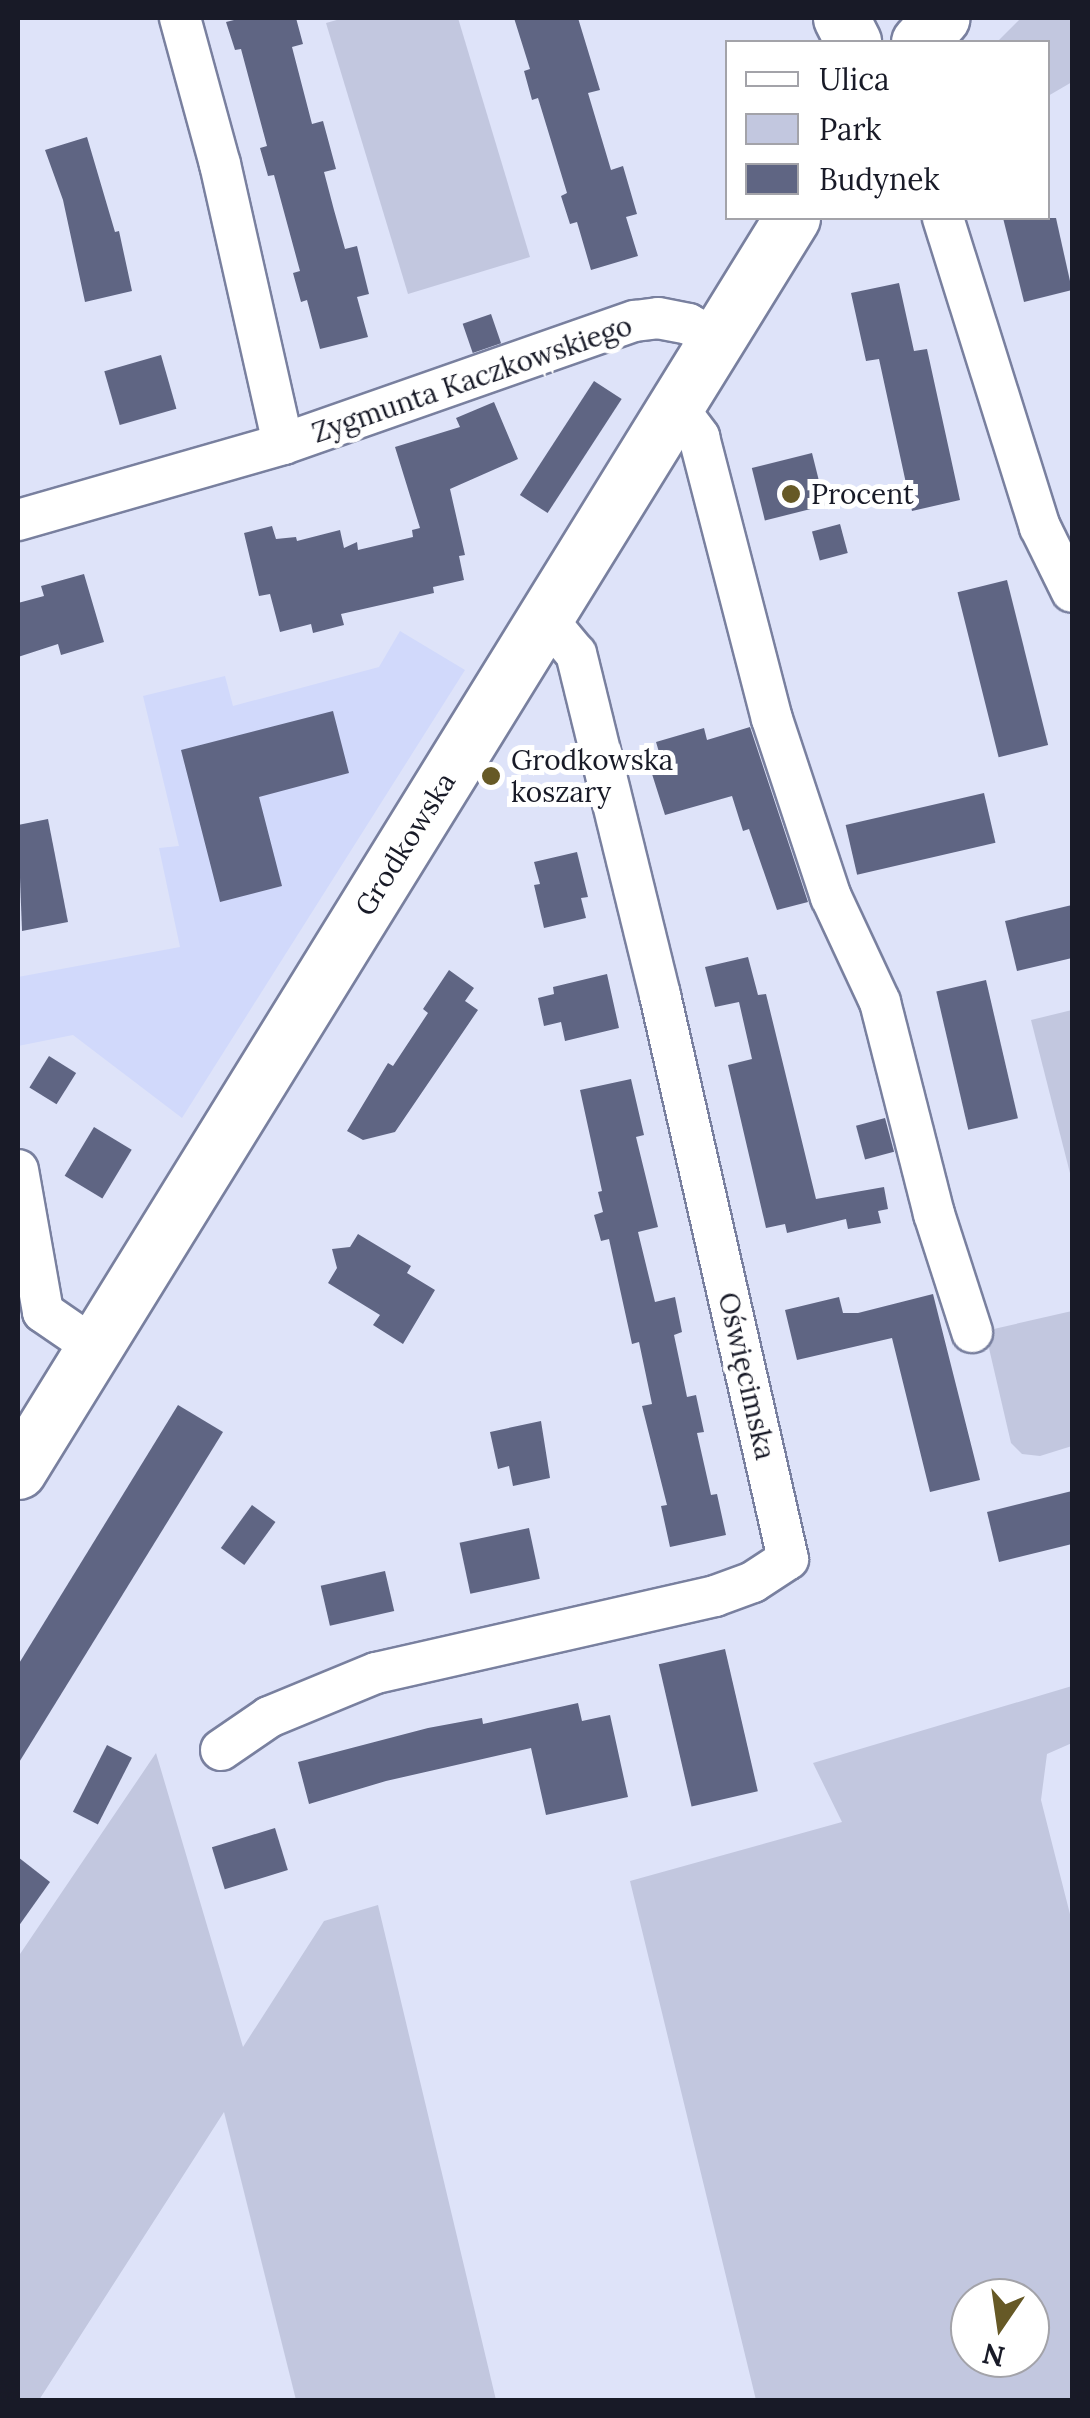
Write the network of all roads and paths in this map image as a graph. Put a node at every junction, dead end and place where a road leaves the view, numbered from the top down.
1 (180, 18) edge
2 (942, 18) edge
3 (921, 40) edge
4 (791, 220) edge
5 (944, 220) edge
6 (717, 340) junction
7 (676, 406) junction
8 (283, 444) junction
9 (18, 520) edge
10 (1072, 592) edge
11 (545, 617) junction
12 (18, 1170) edge
13 (972, 1332) dead end
14 (94, 1347) junction
15 (18, 1471) edge
16 (221, 1750) dead end

1 - 8 street, Zygmunta Kaczkowskiego
2 - 3 main road
4 - 6 main road, Grodkowska
5 - 10 street
6 - 7 main road, Grodkowska
6 - 8 street, Zygmunta Kaczkowskiego
7 - 11 main road, Grodkowska
7 - 13 street
8 - 9 street, Zygmunta Kaczkowskiego
11 - 14 main road, Grodkowska
11 - 16 street, Oświęcimska
12 - 14 street
14 - 15 main road, Grodkowska

